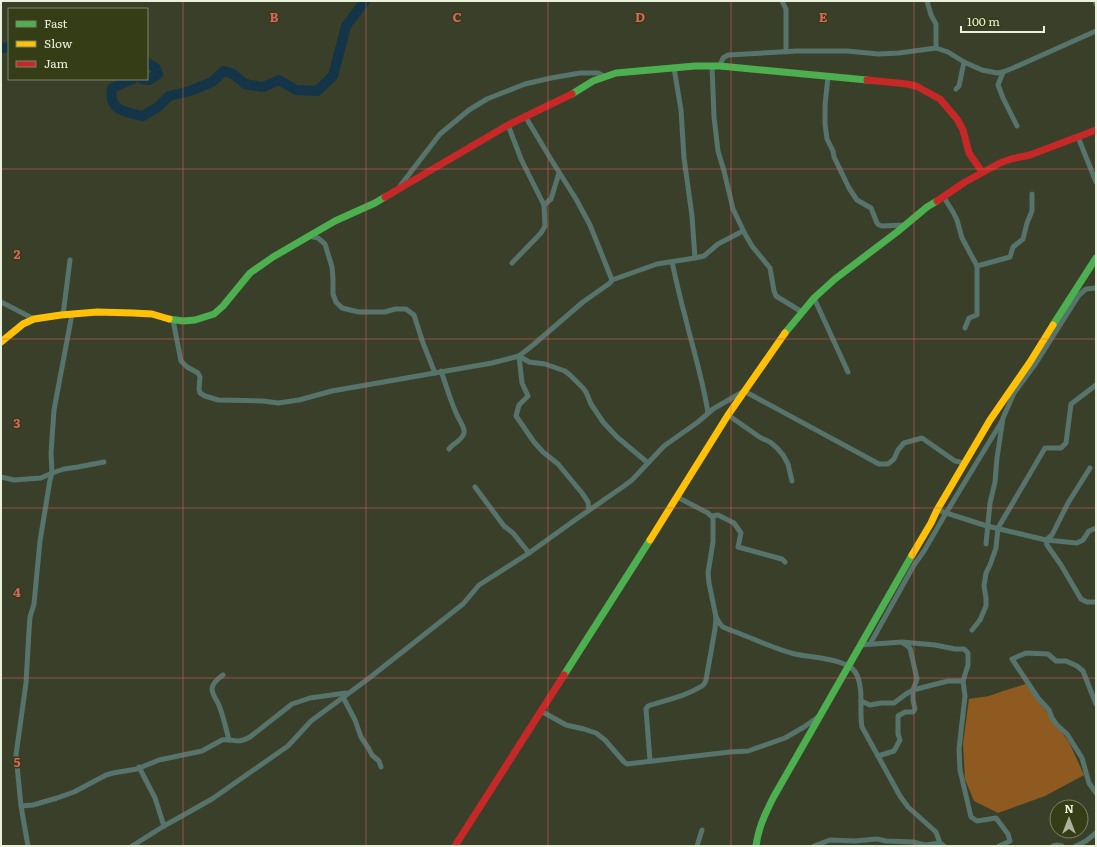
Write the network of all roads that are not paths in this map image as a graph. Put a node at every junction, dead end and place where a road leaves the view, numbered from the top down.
1 (782, 1) edge
2 (927, 1) edge
3 (1096, 31) edge
4 (936, 48) junction
5 (786, 52) junction
6 (964, 62) junction
7 (716, 66) junction
8 (674, 68) junction
9 (1003, 72) junction
10 (605, 77) junction
11 (828, 77) junction
12 (956, 89) dead end
13 (525, 116) junction
14 (508, 125) junction
15 (1017, 126) dead end
16 (1096, 130) edge
17 (1078, 137) junction
18 (982, 172) junction
19 (559, 173) junction
20 (1096, 182) edge
21 (397, 190) junction
22 (1032, 194) dead end
23 (943, 196) junction
24 (544, 205) junction
25 (906, 225) junction
26 (743, 231) junction
27 (309, 236) junction
28 (695, 258) junction
29 (1096, 258) edge
30 (70, 260) dead end
31 (672, 262) junction
32 (512, 263) dead end
33 (977, 266) junction
34 (612, 280) junction
35 (1096, 288) edge
36 (814, 298) junction
37 (1, 302) edge
38 (802, 312) junction
39 (72, 314) junction
40 (63, 315) junction
41 (34, 319) junction
42 (173, 320) junction
43 (965, 328) dead end
44 (1, 342) edge
45 (519, 356) junction
46 (441, 372) junction
47 (848, 372) dead end
48 (435, 373) junction
49 (1096, 385) edge
50 (744, 391) junction
51 (708, 413) junction
52 (728, 415) junction
53 (1003, 418) junction
54 (448, 449) dead end
55 (104, 462) dead end
56 (648, 462) junction
57 (964, 465) junction
58 (1090, 468) dead end
59 (52, 472) junction
60 (1, 478) edge
61 (792, 482) dead end
62 (475, 488) dead end
63 (677, 497) junction
64 (588, 510) junction
65 (937, 510) junction
66 (946, 513) junction
67 (711, 516) junction
68 (987, 526) junction
69 (998, 528) junction
70 (1096, 528) edge
71 (1046, 540) junction
72 (986, 544) dead end
73 (529, 553) junction
74 (785, 562) dead end
75 (1096, 602) edge
76 (716, 617) junction
77 (972, 630) dead end
78 (902, 642) junction
79 (870, 644) junction
80 (860, 646) junction
81 (848, 666) junction
82 (223, 674) dead end
83 (963, 681) junction
84 (913, 690) junction
85 (348, 693) junction
86 (342, 697) junction
87 (861, 701) junction
88 (1096, 704) edge
89 (541, 712) junction
90 (819, 716) junction
91 (229, 740) junction
92 (878, 756) junction
93 (650, 761) junction
94 (139, 767) junction
95 (381, 767) dead end
96 (1096, 793) edge
97 (21, 806) junction
98 (164, 826) junction
99 (702, 830) dead end
100 (1096, 833) edge
101 (886, 844) edge
102 (942, 844) edge
103 (28, 846) edge
104 (132, 846) edge
105 (455, 846) edge
106 (697, 846) edge
107 (756, 846) edge
108 (814, 846) edge
109 (999, 846) edge
110 (1053, 846) edge
111 (1062, 846) edge
112 (1076, 846) edge

1 - 5 street
2 - 4 street
3 - 9 street
4 - 5 street
4 - 6 street
5 - 7 street
6 - 9 street
6 - 12 street
7 - 8 street
7 - 11 street
7 - 26 street
8 - 10 street
8 - 28 street
9 - 15 street
10 - 13 street
10 - 21 street
11 - 18 street
11 - 25 street
13 - 14 street
13 - 19 street
14 - 21 street
14 - 24 street
16 - 17 street
17 - 18 street
17 - 20 street
18 - 23 street
19 - 24 street
19 - 34 street
21 - 27 street
22 - 33 street
23 - 25 street
23 - 33 street
24 - 32 street
25 - 36 street
26 - 28 street
26 - 38 street
27 - 42 street
27 - 48 street
28 - 31 street
29 - 57 street
30 - 40 street
31 - 34 street
31 - 51 street
33 - 43 street
34 - 45 street
35 - 53 street
36 - 38 street
36 - 47 street
37 - 41 street
38 - 50 street
39 - 40 street
39 - 42 street
39 - 59 street
40 - 41 street
41 - 44 street
42 - 48 street
45 - 46 street
45 - 56 street
45 - 64 street
46 - 48 street
46 - 54 street
49 - 69 street
50 - 51 street
50 - 52 street
50 - 57 street
51 - 56 street
52 - 61 street
52 - 63 street
53 - 66 street
53 - 68 street
55 - 59 street
56 - 64 street
57 - 65 street
58 - 71 street
59 - 60 street
59 - 97 street
62 - 73 street
63 - 67 street
63 - 89 street
64 - 73 street
65 - 66 street
65 - 80 street
66 - 68 street
66 - 79 street
67 - 74 street
67 - 76 street
68 - 69 street
68 - 72 street
69 - 71 street
69 - 77 street
70 - 71 street
71 - 75 street
73 - 85 street
76 - 81 street
76 - 93 street
78 - 79 street
78 - 83 street
78 - 84 street
79 - 80 street
80 - 81 street
81 - 87 street
81 - 90 street
82 - 91 street
83 - 84 street
83 - 109 street
84 - 87 street
84 - 92 street
85 - 86 street
85 - 91 street
86 - 95 street
86 - 98 street
87 - 92 street
88 - 96 street
89 - 93 street
89 - 105 street
90 - 93 street
90 - 107 street
91 - 94 street
92 - 102 street
94 - 97 street
94 - 98 street
97 - 103 street
98 - 104 street
99 - 106 street
100 - 112 street
101 - 102 street
101 - 108 street
110 - 111 street

